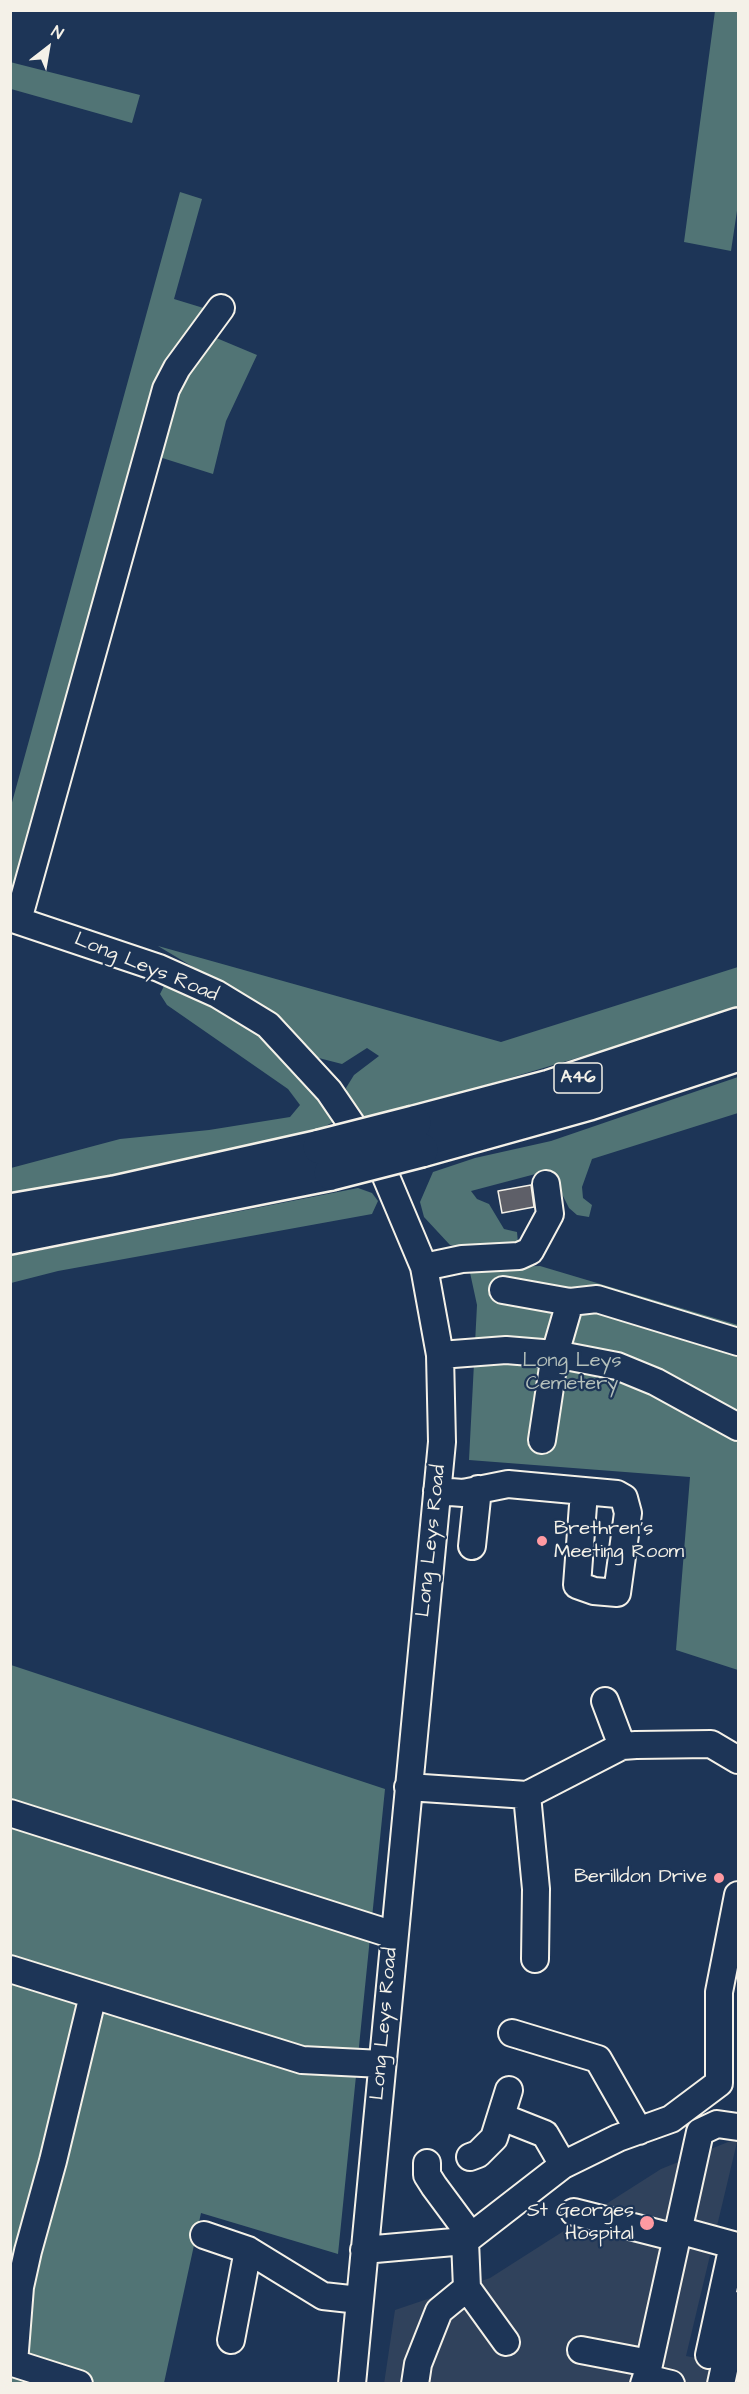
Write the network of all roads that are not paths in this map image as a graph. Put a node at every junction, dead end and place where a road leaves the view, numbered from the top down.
1 (221, 308) dead end
2 (14, 919) edge
3 (738, 1025) edge
4 (738, 1054) edge
5 (418, 1136) junction
6 (326, 1160) junction
7 (546, 1184) dead end
8 (10, 1211) edge
9 (10, 1237) edge
10 (424, 1267) junction
11 (503, 1290) dead end
12 (570, 1302) junction
13 (738, 1342) edge
14 (555, 1354) junction
15 (440, 1355) junction
16 (738, 1427) edge
17 (542, 1440) dead end
18 (478, 1489) junction
19 (437, 1491) junction
20 (584, 1492) dead end
21 (472, 1546) dead end
22 (605, 1701) dead end
23 (622, 1746) junction
24 (738, 1760) edge
25 (408, 1787) junction
26 (527, 1795) junction
27 (10, 1813) edge
28 (738, 1895) edge
29 (394, 1935) junction
30 (535, 1959) dead end
31 (10, 1969) edge
32 (93, 1995) junction
33 (512, 2033) dead end
34 (382, 2064) junction
35 (729, 2087) edge
36 (509, 2090) dead end
37 (502, 2117) junction
38 (738, 2127) edge
39 (639, 2131) junction
40 (470, 2157) dead end
41 (427, 2163) dead end
42 (563, 2165) junction
43 (574, 2212) dead end
44 (678, 2234) junction
45 (204, 2235) dead end
46 (468, 2238) junction
47 (248, 2250) junction
48 (364, 2250) junction
49 (467, 2288) junction
50 (359, 2300) junction
51 (738, 2305) edge
52 (231, 2340) dead end
53 (506, 2342) dead end
54 (580, 2350) dead end
55 (709, 2355) dead end
56 (12, 2362) edge
57 (646, 2375) edge
58 (79, 2384) edge
59 (352, 2384) edge
60 (415, 2384) edge
61 (671, 2384) edge
62 (721, 2384) edge

1 - 2 street
2 - 10 street, Long Leys Road
3 - 5 highway, A46
4 - 5 highway, A46
5 - 6 highway, A46, bridge
6 - 8 highway, A46
6 - 9 highway, A46
7 - 10 street
10 - 15 street, Long Leys Road
11 - 12 street
12 - 13 street
12 - 14 street
14 - 15 street
14 - 16 street
14 - 17 street
15 - 19 street, Long Leys Road
18 - 19 street
18 - 20 street
18 - 21 street
19 - 25 street, Long Leys Road
22 - 23 street
23 - 24 street
23 - 26 street
25 - 26 street
25 - 29 street, Long Leys Road
26 - 30 street
27 - 29 street
28 - 35 street
29 - 34 street, Long Leys Road
31 - 32 street
32 - 34 street
32 - 56 street
33 - 39 street
34 - 48 street, Long Leys Road
35 - 39 street
36 - 37 street
37 - 40 street
37 - 42 street
38 - 44 street
39 - 42 street
41 - 46 street
42 - 46 street
43 - 44 street
44 - 55 street
44 - 57 street
45 - 47 street
46 - 48 street
46 - 49 street
47 - 50 street
47 - 52 street
48 - 50 street, Long Leys Road
49 - 53 street
49 - 60 street
50 - 59 street, Long Leys Road
51 - 62 street
54 - 57 street
56 - 58 street
57 - 61 street

